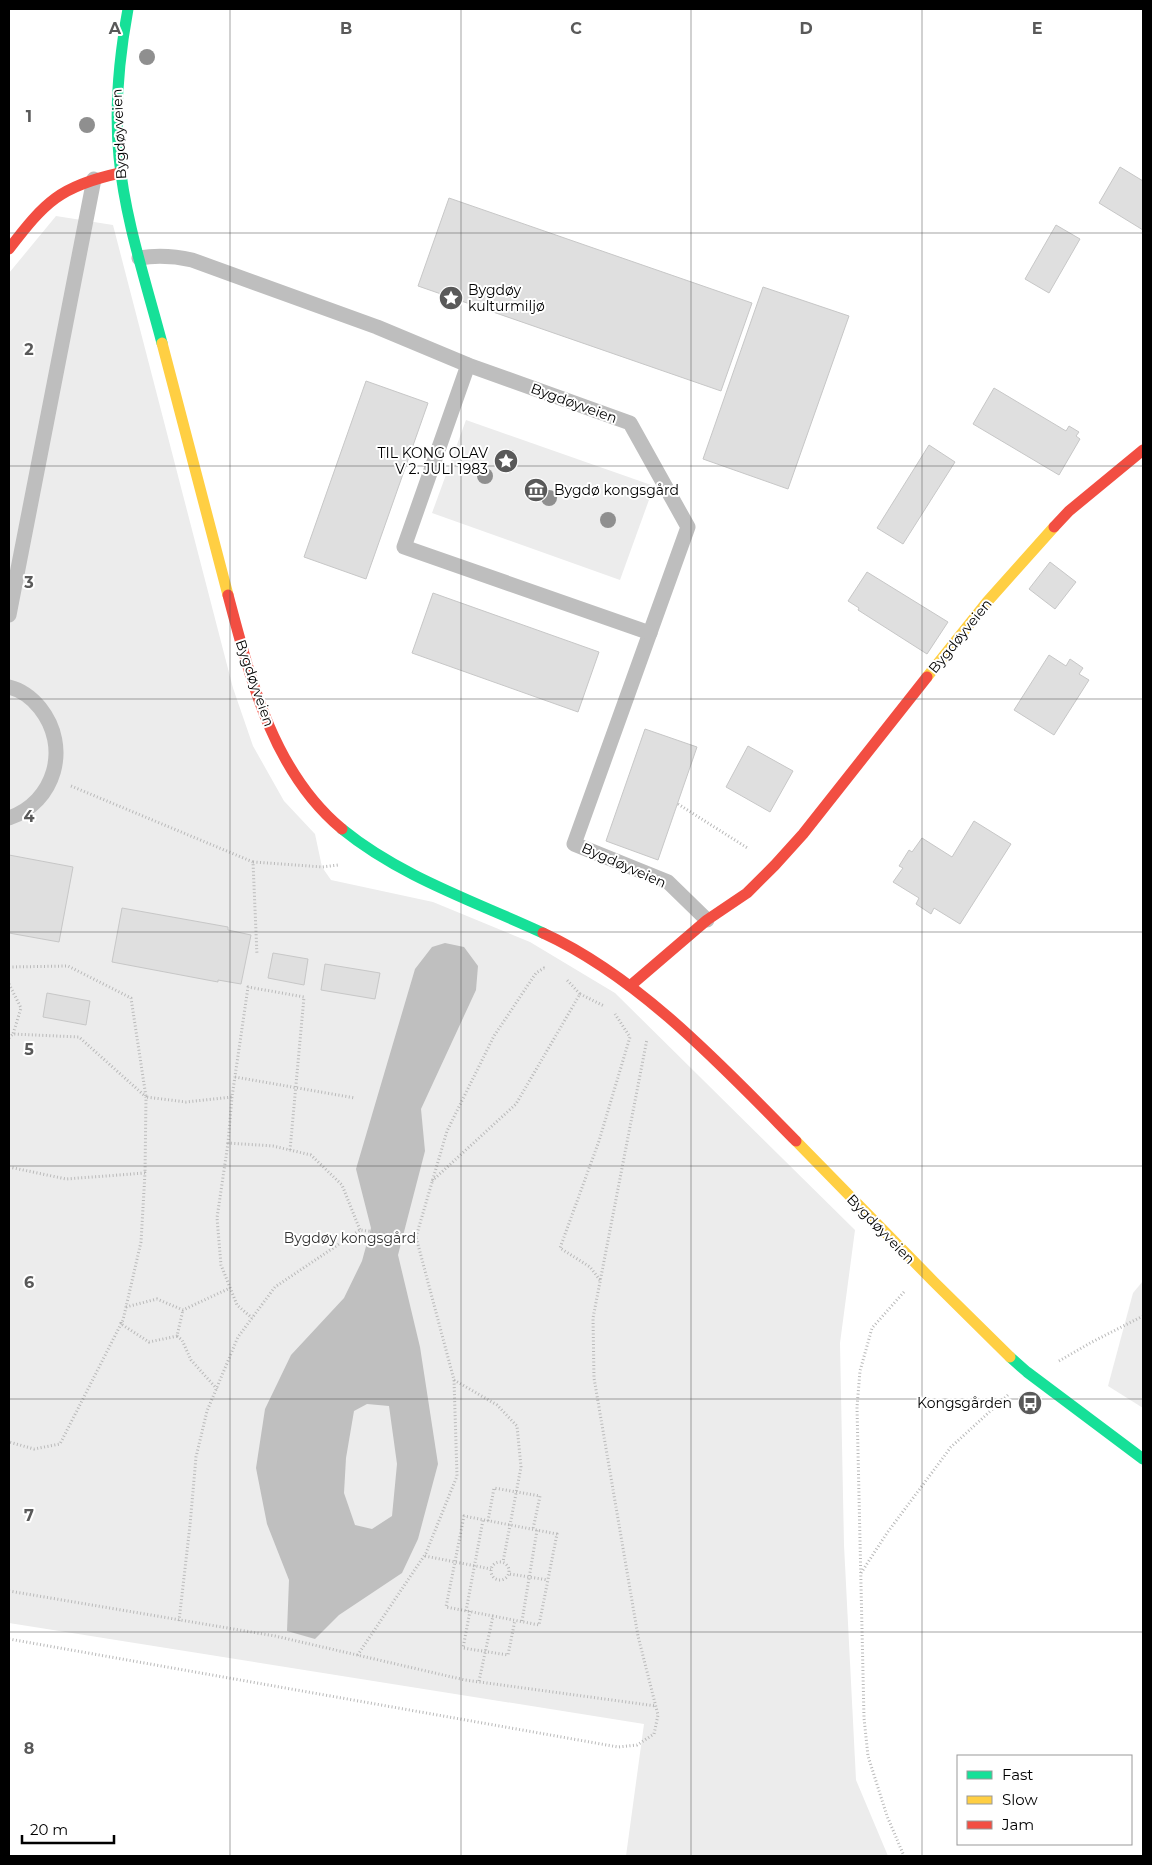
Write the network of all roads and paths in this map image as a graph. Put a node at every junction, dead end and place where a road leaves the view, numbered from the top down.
1 (128, 9) edge
2 (120, 173) junction
3 (94, 179) junction
4 (9, 249) edge
5 (139, 258) junction
6 (468, 365) junction
7 (1143, 450) edge
8 (9, 615) edge
9 (650, 633) junction
10 (9, 687) edge
11 (52, 778) junction
12 (678, 804) dead end
13 (9, 818) edge
14 (254, 862) junction
15 (339, 865) dead end
16 (775, 865) junction
17 (707, 920) junction
18 (257, 955) dead end
19 (9, 967) edge
20 (551, 971) dead end
21 (566, 979) dead end
22 (9, 984) edge
23 (630, 986) junction
24 (580, 994) junction
25 (653, 1005) junction
26 (605, 1006) dead end
27 (613, 1010) dead end
28 (13, 1034) junction
29 (9, 1038) edge
30 (235, 1077) junction
31 (296, 1087) junction
32 (146, 1096) junction
33 (232, 1097) junction
34 (355, 1098) dead end
35 (228, 1143) junction
36 (290, 1150) junction
37 (9, 1167) edge
38 (145, 1173) junction
39 (432, 1182) junction
40 (360, 1230) junction
41 (416, 1237) junction
42 (925, 1273) junction
43 (601, 1280) junction
44 (230, 1288) junction
45 (126, 1307) junction
46 (183, 1310) junction
47 (1143, 1316) edge
48 (252, 1318) junction
49 (121, 1324) junction
50 (177, 1336) junction
51 (1052, 1365) dead end
52 (454, 1380) junction
53 (216, 1389) junction
54 (1011, 1393) dead end
55 (9, 1442) edge
56 (1143, 1459) edge
57 (517, 1492) junction
58 (483, 1520) junction
59 (488, 1521) junction
60 (510, 1525) junction
61 (535, 1530) junction
62 (425, 1556) junction
63 (455, 1562) junction
64 (503, 1562) junction
65 (475, 1566) junction
66 (491, 1569) junction
67 (510, 1574) junction
68 (861, 1574) junction
69 (529, 1577) junction
70 (548, 1580) junction
71 (9, 1591) edge
72 (468, 1611) junction
73 (493, 1616) junction
74 (515, 1620) junction
75 (179, 1621) junction
76 (522, 1621) junction
77 (9, 1639) edge
78 (485, 1652) junction
79 (357, 1656) junction
80 (479, 1681) junction
81 (656, 1706) junction
82 (904, 1856) edge

1 - 2 street, Bygdøyveien
2 - 3 street
2 - 5 street, Bygdøyveien
3 - 4 street
3 - 8 lane
5 - 6 lane, Bygdøyveien
5 - 23 street, Bygdøyveien
6 - 9 lane, Bygdøyveien
6 - 9 lane
7 - 16 street, Bygdøyveien
9 - 17 lane, Bygdøyveien
10 - 11 lane
11 - 13 lane
11 - 14 path
12 - 16 path
14 - 15 path
14 - 18 path
16 - 17 street, Bygdøyveien
17 - 23 street, Bygdøyveien
19 - 32 path
20 - 39 path
21 - 24 path
22 - 28 path
23 - 25 street, Bygdøyveien
24 - 26 path
24 - 39 path
25 - 42 street, Bygdøyveien
25 - 43 path
27 - 43 path
28 - 29 path
28 - 32 path
30 - 31 path
30 - 31 path
30 - 33 path
31 - 34 path
31 - 36 path
32 - 33 path
32 - 38 path
33 - 35 path
35 - 36 path
35 - 44 path
36 - 40 path
37 - 38 path
38 - 45 path
39 - 41 path
40 - 41 path
40 - 48 path
41 - 52 path
42 - 56 street, Bygdøyveien
42 - 68 path
43 - 81 path
44 - 46 path
44 - 48 path
45 - 46 path
45 - 49 path
46 - 50 path
47 - 51 path
48 - 53 path
49 - 50 path
49 - 55 path
50 - 53 path
52 - 57 path
52 - 62 path
53 - 75 path
54 - 68 path
57 - 59 path
57 - 60 path
57 - 61 path
58 - 59 path
58 - 63 path
58 - 65 path
59 - 60 path
60 - 61 path
60 - 64 path
61 - 69 path
61 - 70 path
62 - 63 path
62 - 79 path
63 - 65 path
63 - 72 path
64 - 66 path
64 - 67 path
65 - 66 path
65 - 72 path
66 - 67 path
67 - 69 path
68 - 82 path
69 - 70 path
69 - 76 path
70 - 76 path
71 - 75 path
72 - 73 path
72 - 78 path
73 - 74 path
73 - 78 path
74 - 76 path
74 - 78 path
75 - 79 path
77 - 81 path
78 - 80 path
79 - 80 path
80 - 81 path

